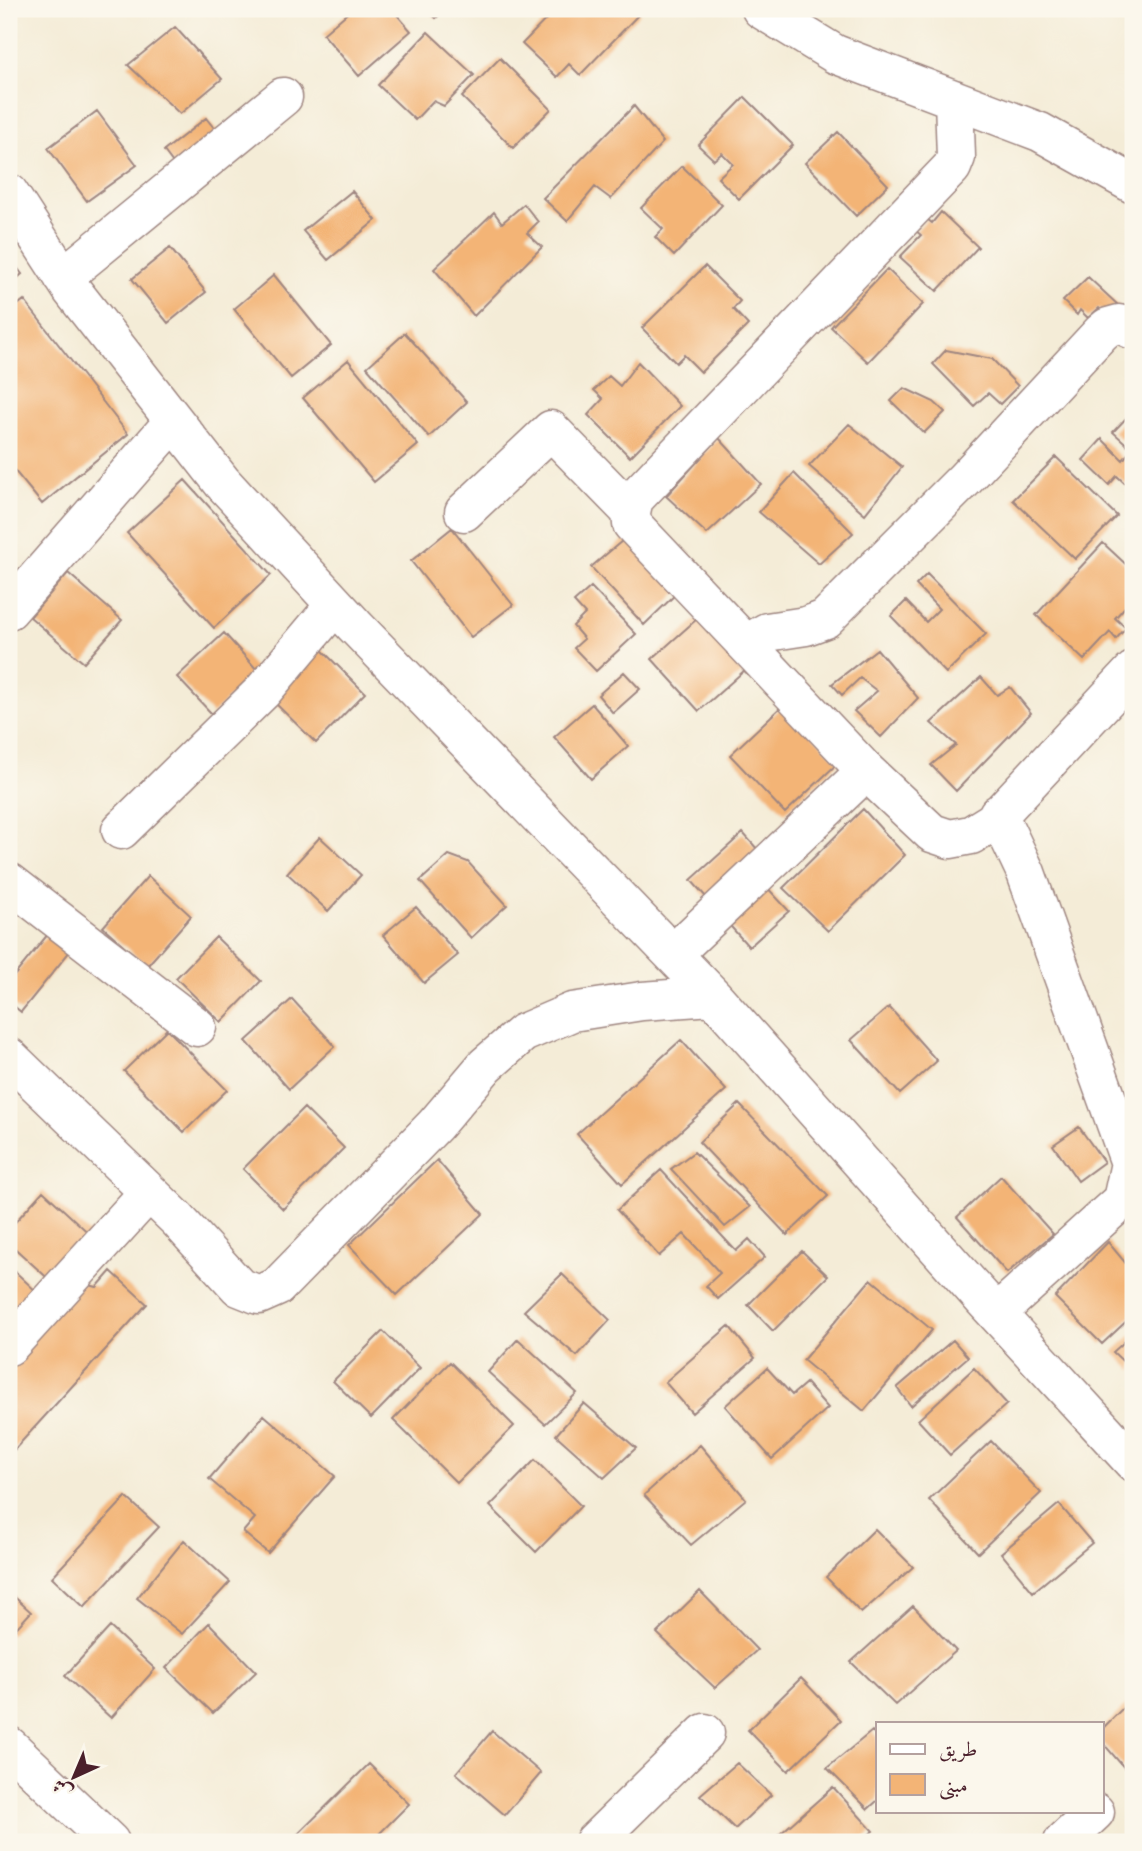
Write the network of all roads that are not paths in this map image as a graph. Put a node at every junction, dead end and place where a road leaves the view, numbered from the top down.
1 (761, 9) edge
2 (283, 97) dead end
3 (954, 99) junction
4 (1133, 184) edge
5 (9, 193) edge
6 (63, 277) junction
7 (1133, 330) edge
8 (174, 421) junction
9 (464, 512) dead end
10 (631, 512) junction
11 (335, 605) junction
12 (9, 610) edge
13 (746, 644) junction
14 (1133, 671) edge
15 (866, 771) junction
16 (998, 814) junction
17 (121, 830) dead end
18 (9, 883) edge
19 (673, 954) junction
20 (713, 996) junction
21 (197, 1027) dead end
22 (9, 1057) edge
23 (149, 1192) junction
24 (996, 1313) junction
25 (9, 1346) edge
26 (1133, 1462) edge
27 (705, 1733) dead end
28 (9, 1746) edge
29 (1095, 1812) edge
30 (110, 1842) edge
31 (594, 1842) edge
32 (1063, 1842) edge

1 - 3 street
2 - 6 street
3 - 4 street
3 - 10 street
5 - 6 street
6 - 8 street
7 - 13 street
8 - 11 street
8 - 12 street
9 - 10 street
10 - 13 street
11 - 17 street
11 - 19 street
13 - 15 street
14 - 16 street
15 - 16 street
15 - 19 street
16 - 24 street
18 - 21 street
19 - 20 street
20 - 23 street
20 - 24 street
22 - 23 street
23 - 25 street
24 - 26 street
27 - 31 street
28 - 30 street
29 - 32 street

